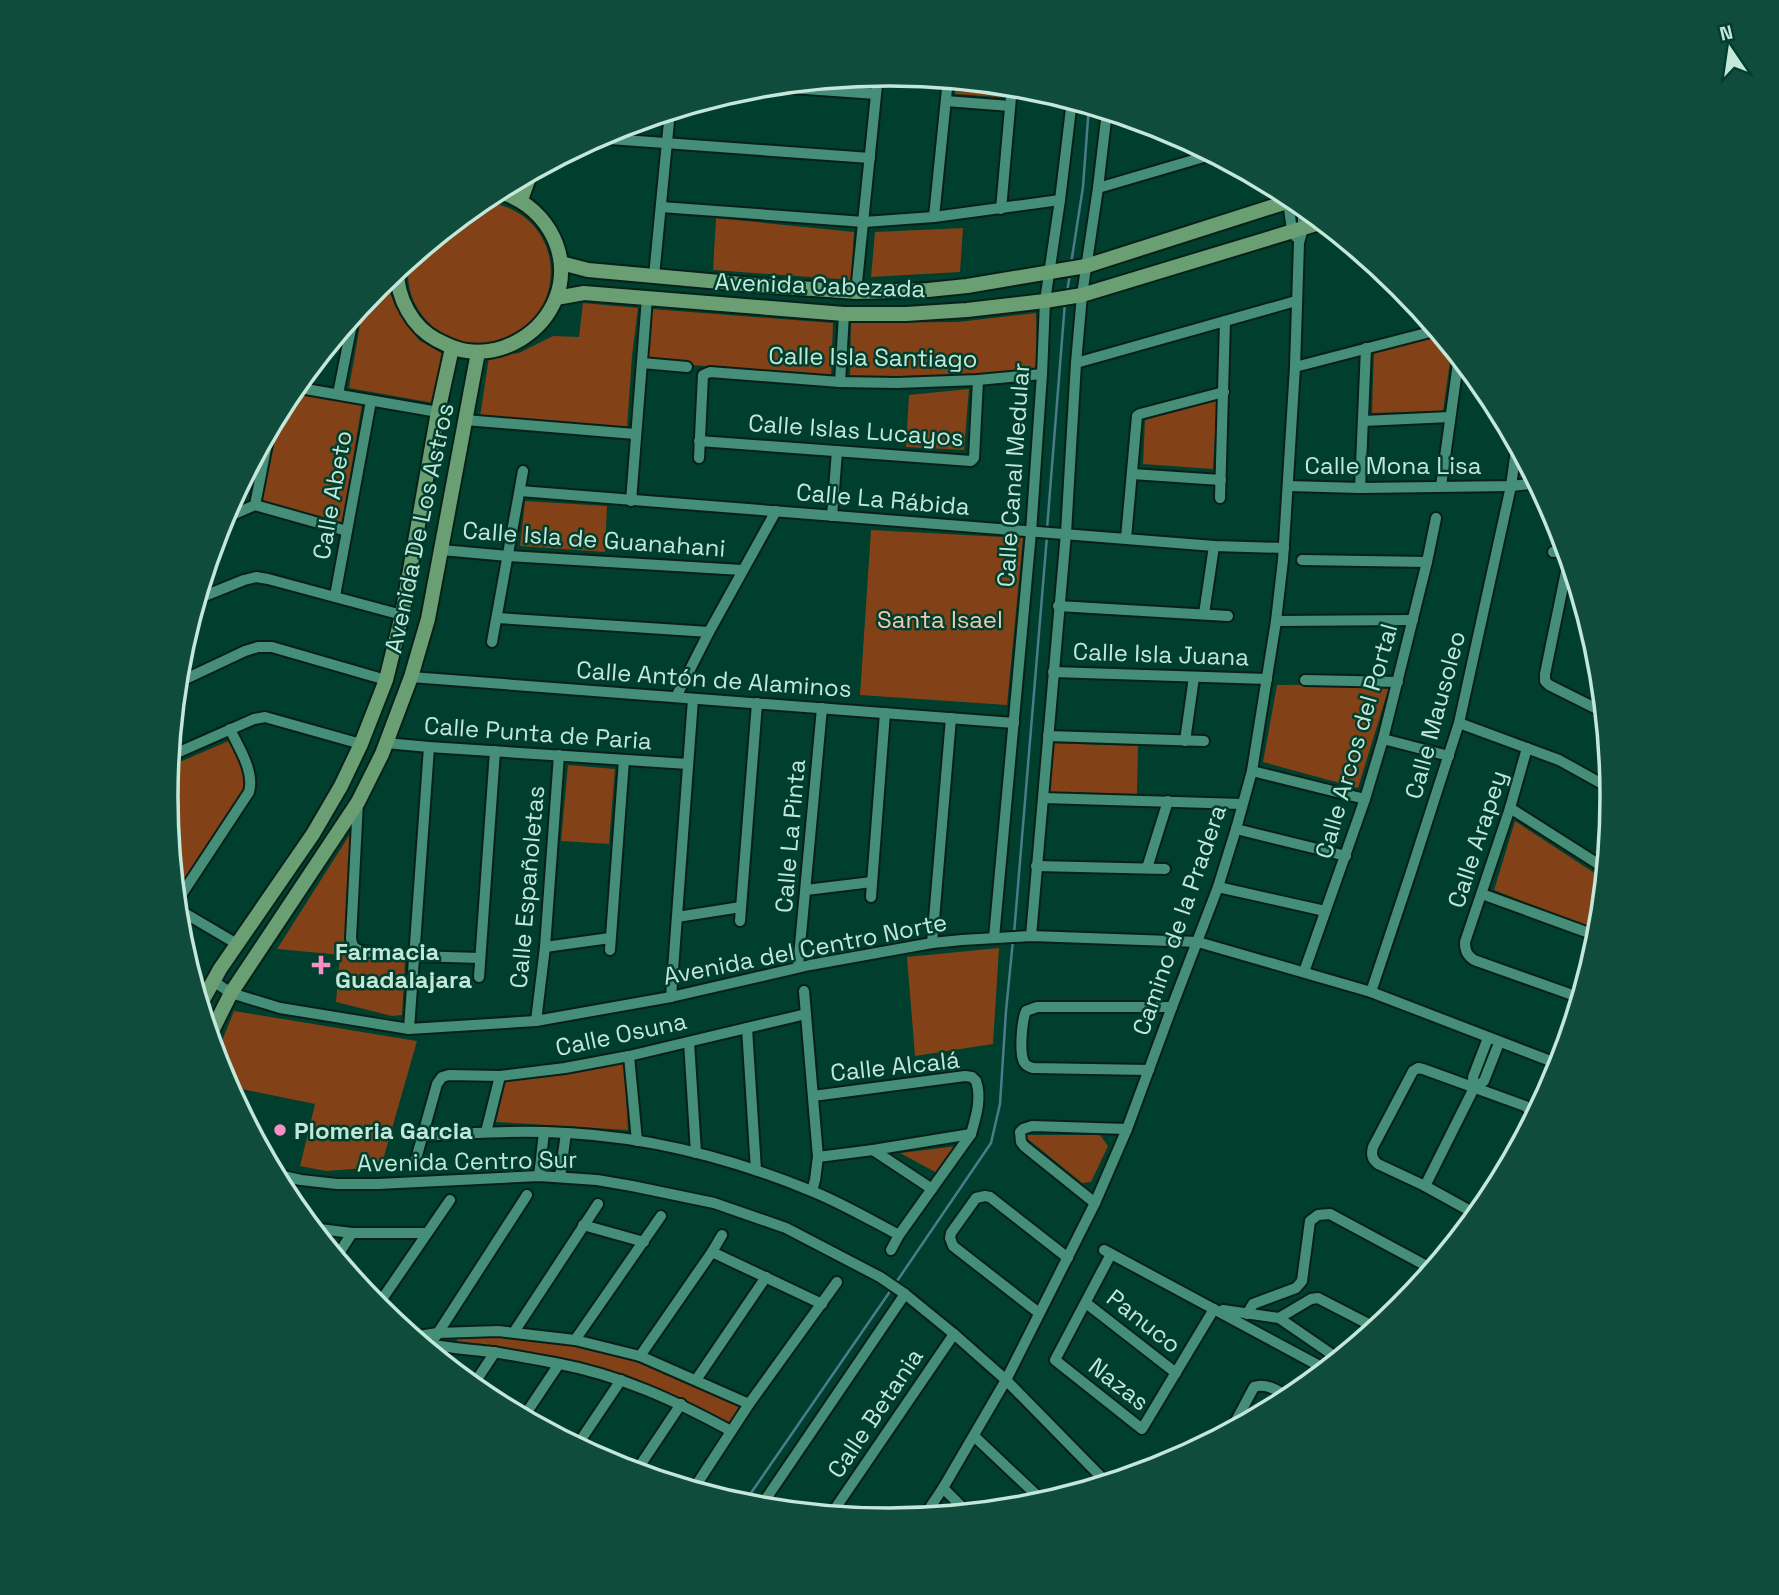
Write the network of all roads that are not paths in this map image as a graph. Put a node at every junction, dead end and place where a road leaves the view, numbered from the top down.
1 (877, 86) edge
2 (947, 88) edge
3 (817, 90) edge
4 (876, 94) junction
5 (1011, 96) edge
6 (946, 101) junction
7 (1010, 106) junction
8 (1071, 109) edge
9 (1106, 120) edge
10 (669, 121) edge
11 (618, 140) edge
12 (667, 143) junction
13 (1201, 158) edge
14 (870, 159) junction
15 (526, 186) edge
16 (1098, 188) junction
17 (510, 196) edge
18 (521, 200) junction
19 (1060, 200) junction
20 (1278, 202) edge
21 (661, 207) junction
22 (1001, 209) junction
23 (1293, 212) edge
24 (934, 217) junction
25 (1301, 217) edge
26 (864, 222) junction
27 (1314, 227) edge
28 (1298, 234) junction
29 (561, 263) junction
30 (1083, 266) junction
31 (1053, 272) junction
32 (654, 276) junction
33 (398, 283) edge
34 (856, 292) junction
35 (1078, 296) junction
36 (556, 298) junction
37 (647, 298) junction
38 (1049, 301) junction
39 (1296, 301) junction
40 (844, 314) junction
41 (1225, 321) junction
42 (1429, 332) edge
43 (350, 333) edge
44 (452, 348) junction
45 (1366, 348) junction
46 (478, 352) junction
47 (642, 363) junction
48 (1076, 363) junction
49 (687, 367) dead end
50 (1295, 367) junction
51 (1458, 369) edge
52 (1042, 374) junction
53 (978, 380) junction
54 (840, 382) junction
55 (307, 389) edge
56 (1224, 392) junction
57 (338, 394) junction
58 (371, 401) junction
59 (438, 412) junction
60 (1450, 417) junction
61 (465, 420) junction
62 (1363, 421) junction
63 (635, 434) junction
64 (699, 441) junction
65 (837, 452) junction
66 (699, 457) dead end
67 (1515, 458) edge
68 (264, 459) edge
69 (523, 471) dead end
70 (1132, 474) junction
71 (1221, 480) junction
72 (1529, 484) edge
73 (1289, 486) junction
74 (1441, 486) junction
75 (1511, 486) junction
76 (1360, 488) junction
77 (520, 491) junction
78 (1220, 498) dead end
79 (631, 500) junction
80 (255, 505) junction
81 (776, 511) junction
82 (238, 513) edge
83 (832, 516) junction
84 (1436, 518) dead end
85 (346, 531) junction
86 (1035, 532) junction
87 (1062, 533) junction
88 (1126, 538) junction
89 (1214, 546) junction
90 (1284, 548) junction
91 (442, 550) junction
92 (1557, 551) edge
93 (1553, 552) dead end
94 (508, 556) junction
95 (1302, 560) dead end
96 (1427, 562) junction
97 (742, 570) junction
98 (1565, 576) edge
99 (208, 594) edge
100 (335, 596) junction
101 (1058, 606) junction
102 (1204, 614) junction
103 (402, 615) junction
104 (1228, 616) dead end
105 (497, 618) junction
106 (1413, 620) junction
107 (1276, 621) junction
108 (709, 632) junction
109 (492, 642) dead end
110 (395, 643) junction
111 (420, 648) junction
112 (1053, 672) junction
113 (188, 677) edge
114 (411, 677) junction
115 (1194, 677) junction
116 (1267, 679) junction
117 (386, 680) junction
118 (1305, 680) dead end
119 (1398, 682) junction
120 (676, 697) junction
121 (693, 698) junction
122 (757, 703) junction
123 (822, 708) junction
124 (1595, 708) edge
125 (885, 713) junction
126 (951, 718) junction
127 (1014, 723) junction
128 (1459, 723) junction
129 (230, 729) junction
130 (1048, 736) junction
131 (1383, 739) junction
132 (1185, 741) junction
133 (1204, 741) dead end
134 (386, 743) junction
135 (361, 744) junction
136 (429, 747) junction
137 (1527, 748) junction
138 (495, 751) junction
139 (179, 752) edge
140 (559, 755) junction
141 (1449, 756) junction
142 (624, 760) junction
143 (688, 764) junction
144 (1252, 771) junction
145 (1601, 783) edge
146 (1043, 798) junction
147 (1365, 799) junction
148 (1168, 801) junction
149 (358, 802) junction
150 (1242, 804) junction
151 (1510, 808) junction
152 (1236, 830) junction
153 (1346, 856) junction
154 (1598, 863) edge
155 (1036, 866) junction
156 (1147, 868) junction
157 (1165, 869) dead end
158 (872, 882) junction
159 (1219, 887) junction
160 (806, 890) junction
161 (184, 893) edge
162 (1482, 894) junction
163 (871, 897) dead end
164 (741, 907) junction
165 (1325, 911) junction
166 (188, 913) edge
167 (677, 917) junction
168 (740, 921) dead end
169 (1588, 933) edge
170 (1027, 936) junction
171 (998, 937) junction
172 (610, 938) junction
173 (1198, 942) junction
174 (932, 943) junction
175 (237, 944) junction
176 (545, 947) junction
177 (610, 950) dead end
178 (414, 956) junction
179 (480, 958) junction
180 (798, 967) junction
181 (1304, 972) junction
182 (479, 977) dead end
183 (214, 981) junction
184 (804, 991) dead end
185 (1371, 992) junction
186 (231, 993) junction
187 (206, 995) edge
188 (1573, 996) edge
189 (671, 997) junction
190 (1172, 1007) junction
191 (806, 1014) junction
192 (536, 1021) junction
193 (215, 1024) edge
194 (747, 1028) junction
195 (409, 1029) junction
196 (1494, 1041) junction
197 (688, 1042) junction
198 (629, 1056) junction
199 (1550, 1061) edge
200 (1149, 1070) junction
201 (500, 1076) junction
202 (1474, 1088) junction
203 (813, 1096) junction
204 (1529, 1110) edge
205 (1127, 1129) junction
206 (486, 1132) junction
207 (544, 1132) junction
208 (566, 1133) junction
209 (971, 1134) junction
210 (423, 1136) junction
211 (637, 1141) junction
212 (873, 1150) junction
213 (696, 1153) junction
214 (818, 1157) junction
215 (416, 1159) dead end
216 (756, 1170) junction
217 (539, 1176) junction
218 (288, 1177) edge
219 (561, 1177) junction
220 (1425, 1186) junction
221 (932, 1189) junction
222 (812, 1191) junction
223 (527, 1195) dead end
224 (450, 1200) dead end
225 (1095, 1203) junction
226 (598, 1204) dead end
227 (1469, 1210) edge
228 (661, 1216) dead end
229 (583, 1225) junction
230 (324, 1230) edge
231 (352, 1233) junction
232 (427, 1233) junction
233 (722, 1235) dead end
234 (899, 1235) junction
235 (644, 1241) junction
236 (891, 1250) dead end
237 (341, 1251) edge
238 (712, 1252) junction
239 (1068, 1258) junction
240 (1426, 1266) edge
241 (766, 1278) junction
242 (837, 1282) dead end
243 (902, 1292) junction
244 (383, 1298) edge
245 (1086, 1303) junction
246 (822, 1304) junction
247 (1214, 1309) junction
248 (1039, 1313) junction
249 (1247, 1314) junction
250 (1279, 1318) junction
251 (1368, 1324) edge
252 (514, 1332) junction
253 (439, 1333) junction
254 (954, 1334) junction
255 (423, 1335) edge
256 (575, 1340) junction
257 (432, 1342) edge
258 (438, 1348) edge
259 (495, 1352) junction
260 (1332, 1355) edge
261 (640, 1356) junction
262 (559, 1364) junction
263 (1318, 1365) edge
264 (1176, 1373) junction
265 (478, 1378) edge
266 (621, 1380) junction
267 (696, 1380) junction
268 (1006, 1380) junction
269 (1280, 1392) edge
270 (681, 1404) junction
271 (749, 1404) junction
272 (528, 1410) edge
273 (1237, 1418) edge
274 (731, 1431) junction
275 (974, 1436) junction
276 (581, 1439) edge
277 (641, 1464) edge
278 (1101, 1477) edge
279 (698, 1483) edge
280 (943, 1488) junction
281 (1036, 1494) edge
282 (765, 1498) edge
283 (960, 1505) edge
284 (836, 1507) edge
285 (930, 1508) edge

1 - 4 street
2 - 6 street
3 - 4 street
4 - 14 street
5 - 7 street
6 - 7 street
6 - 24 street
7 - 22 street
8 - 19 street, Calle Canal Medular
9 - 16 street
10 - 12 street
11 - 12 street
12 - 14 street
12 - 21 street
13 - 16 street
14 - 26 street
15 - 18 main road
16 - 30 street
17 - 18 main road
18 - 29 main road
19 - 22 street
19 - 31 street, Calle Canal Medular
20 - 30 main road, Avenida Cabezada
21 - 26 street
21 - 32 street
22 - 24 street
23 - 28 street, Camino de la Pradera
24 - 26 street
25 - 28 street, Camino de la Pradera
26 - 34 street
27 - 28 main road, Avenida Cabezada
28 - 35 main road, Avenida Cabezada
28 - 39 street, Camino de la Pradera
29 - 32 main road, Avenida Cabezada
29 - 36 main road
30 - 31 main road, Avenida Cabezada
30 - 35 street
31 - 34 main road, Avenida Cabezada
31 - 38 street, Calle Canal Medular
32 - 34 main road, Avenida Cabezada
33 - 44 main road
35 - 38 main road, Avenida Cabezada
35 - 48 street
36 - 37 main road, Avenida Cabezada
36 - 46 main road
37 - 40 main road, Avenida Cabezada
37 - 47 street
38 - 40 main road, Avenida Cabezada
38 - 52 street, Calle Canal Medular
39 - 41 street
39 - 50 street, Camino de la Pradera
40 - 54 street
41 - 48 street
41 - 56 street
42 - 45 street
43 - 57 street
44 - 46 main road
44 - 59 main road, Avenida De Los Astros
45 - 50 street
45 - 62 street
46 - 61 main road, Avenida De Los Astros
47 - 49 street
47 - 63 street
48 - 87 street
50 - 73 street, Camino de la Pradera
51 - 60 street
52 - 53 street, Calle Isla Santiago
52 - 86 street, Calle Canal Medular
53 - 54 street, Calle Isla Santiago
53 - 65 street, Calle Islas Lucayos
54 - 64 street, Calle Isla Santiago
55 - 57 street
56 - 70 street
56 - 71 street
57 - 58 street
58 - 59 street
58 - 85 street, Calle Abeto
59 - 103 main road, Avenida De Los Astros
60 - 62 street
60 - 74 street
61 - 63 street
61 - 91 main road, Avenida De Los Astros
62 - 76 street
63 - 79 street
64 - 65 street, Calle Islas Lucayos
64 - 66 street
65 - 83 street
67 - 75 street, Calle Mausoleo
68 - 80 street
69 - 77 street
70 - 71 street
70 - 88 street
71 - 78 street
72 - 75 street, Calle Mona Lisa
73 - 76 street, Calle Mona Lisa
73 - 90 street, Camino de la Pradera
74 - 75 street, Calle Mona Lisa
74 - 76 street, Calle Mona Lisa
75 - 128 street, Calle Mausoleo
77 - 79 street, Calle La Rábida
77 - 94 street
79 - 81 street, Calle La Rábida
80 - 82 street
80 - 85 street
81 - 83 street, Calle La Rábida
81 - 97 street
83 - 86 street, Calle La Rábida
84 - 96 street, Calle Arcos del Portal
85 - 100 street, Calle Abeto
86 - 87 street, Calle La Rábida
86 - 127 street, Calle Canal Medular
87 - 88 street, Calle La Rábida
87 - 101 street
88 - 89 street, Calle La Rábida
89 - 90 street, Calle La Rábida
89 - 102 street
90 - 107 street, Camino de la Pradera
91 - 94 street, Calle Isla de Guanahani
91 - 111 main road, Avenida De Los Astros
92 - 93 street
94 - 97 street, Calle Isla de Guanahani
94 - 105 street
95 - 96 street
96 - 106 street, Calle Arcos del Portal
97 - 108 street
98 - 124 street
99 - 100 street
100 - 103 street
101 - 102 street
101 - 112 street
102 - 104 street
103 - 110 main road, Avenida De Los Astros
105 - 108 street
105 - 109 street
106 - 107 street
106 - 119 street, Calle Arcos del Portal
107 - 116 street, Camino de la Pradera
108 - 120 street
110 - 111 main road
110 - 117 main road, Avenida De Los Astros
111 - 114 main road, Avenida De Los Astros
112 - 115 street, Calle Isla Juana
112 - 130 street
113 - 117 street
114 - 120 street, Calle Antón de Alaminos
114 - 134 main road, Avenida De Los Astros
115 - 116 street, Calle Isla Juana
115 - 132 street
116 - 144 street, Camino de la Pradera
117 - 135 main road, Avenida De Los Astros
118 - 119 street
119 - 131 street, Calle Arcos del Portal
120 - 121 street, Calle Antón de Alaminos
121 - 122 street, Calle Antón de Alaminos
121 - 143 street
122 - 123 street, Calle Antón de Alaminos
122 - 164 street
123 - 125 street, Calle Antón de Alaminos
123 - 160 street, Calle La Pinta
125 - 126 street, Calle Antón de Alaminos
125 - 158 street
126 - 127 street, Calle Antón de Alaminos
126 - 174 street
127 - 171 street, Calle Canal Medular
128 - 137 street
128 - 141 street, Calle Mausoleo
129 - 135 street
129 - 139 street
129 - 161 street
130 - 132 street
130 - 146 street
131 - 141 street
131 - 147 street, Calle Arcos del Portal
132 - 133 street
134 - 136 street, Calle Punta de Paria
134 - 149 main road, Avenida De Los Astros
135 - 175 main road, Avenida De Los Astros
136 - 138 street, Calle Punta de Paria
136 - 178 street
137 - 145 street
137 - 151 street, Calle Arapey
138 - 140 street, Calle Punta de Paria
138 - 179 street
140 - 142 street, Calle Punta de Paria
140 - 176 street, Calle Españoletas
141 - 185 street, Calle Mausoleo
142 - 143 street, Calle Punta de Paria
142 - 172 street
143 - 167 street
144 - 147 street
144 - 150 street, Camino de la Pradera
146 - 148 street
146 - 155 street
147 - 153 street, Calle Arcos del Portal
148 - 150 street
148 - 156 street
149 - 178 street
149 - 186 main road, Avenida De Los Astros
150 - 152 street, Camino de la Pradera
151 - 154 street
151 - 162 street, Calle Arapey
152 - 153 street
152 - 159 street, Camino de la Pradera
153 - 165 street, Calle Arcos del Portal
155 - 156 street
155 - 170 street
156 - 157 street
158 - 160 street
158 - 163 street
159 - 165 street
159 - 173 street, Camino de la Pradera
160 - 180 street, Calle La Pinta
162 - 169 street
162 - 188 street, Calle Arapey
164 - 167 street
164 - 168 street
165 - 181 street, Calle Arcos del Portal
166 - 175 street
167 - 189 street
170 - 171 street, Avenida del Centro Norte
170 - 173 street, Avenida del Centro Norte
171 - 174 street, Avenida del Centro Norte
172 - 176 street
172 - 177 street
173 - 181 street, Avenida del Centro Norte
173 - 190 street, Camino de la Pradera
174 - 180 street, Avenida del Centro Norte
175 - 183 main road, Avenida De Los Astros
176 - 192 street, Calle Españoletas
178 - 179 street
178 - 195 street
179 - 182 street
180 - 189 street, Avenida del Centro Norte
181 - 185 street, Avenida del Centro Norte
183 - 186 street, Avenida del Centro Norte
183 - 187 main road, Avenida De Los Astros
184 - 191 street
185 - 196 street, Avenida del Centro Norte
186 - 193 main road, Avenida De Los Astros
186 - 195 street, Avenida del Centro Norte
189 - 192 street, Avenida del Centro Norte
190 - 200 street, Camino de la Pradera
190 - 200 street
191 - 194 street, Calle Osuna
191 - 203 street
192 - 195 street, Avenida del Centro Norte
194 - 197 street, Calle Osuna
194 - 216 street
196 - 199 street, Avenida del Centro Norte
196 - 202 street
197 - 198 street, Calle Osuna
197 - 213 street
198 - 201 street, Calle Osuna
198 - 211 street
200 - 205 street, Camino de la Pradera
201 - 206 street
201 - 210 street, Calle Osuna
202 - 204 street
202 - 220 street
202 - 220 street
203 - 209 street, Calle Alcalá
203 - 214 street
205 - 225 street, Camino de la Pradera
205 - 225 street
206 - 207 street
206 - 210 street
207 - 208 street
207 - 217 street
208 - 211 street
208 - 219 street
209 - 212 street
209 - 221 street
210 - 215 street
211 - 213 street
212 - 214 street
212 - 221 street
213 - 216 street
214 - 222 street
216 - 222 street
217 - 218 street, Avenida Centro Sur
217 - 219 street, Avenida Centro Sur
219 - 243 street, Avenida Centro Sur
220 - 227 street
221 - 234 street
222 - 234 street
223 - 253 street
224 - 232 street
225 - 239 street, Camino de la Pradera
226 - 229 street
228 - 235 street
229 - 235 street
229 - 252 street
230 - 231 street
231 - 232 street
231 - 237 street
232 - 244 street
233 - 238 street
234 - 236 street
235 - 256 street
238 - 241 street
238 - 261 street
239 - 248 street, Camino de la Pradera
239 - 248 street
240 - 249 street
241 - 246 street
241 - 267 street
242 - 246 street
243 - 254 street, Avenida Centro Sur
243 - 282 street
245 - 247 street, Nazas
245 - 264 street, Panuco
245 - 264 street, Nazas
246 - 271 street
247 - 249 street
247 - 263 street
247 - 264 street, Nazas
248 - 268 street, Camino de la Pradera
249 - 250 street
250 - 251 street
250 - 260 street
252 - 253 street
252 - 256 street
253 - 255 street
253 - 257 street
254 - 268 street, Avenida Centro Sur
254 - 284 street, Calle Betania
256 - 261 street
258 - 259 street
259 - 262 street
259 - 265 street
261 - 267 street
262 - 266 street
262 - 272 street
266 - 270 street
266 - 276 street
267 - 271 street
268 - 275 street, Camino de la Pradera
268 - 278 street, Avenida Centro Sur
269 - 273 street
270 - 274 street
270 - 277 street
271 - 274 street
274 - 279 street
275 - 280 street, Camino de la Pradera
275 - 281 street
280 - 283 street
280 - 285 street, Camino de la Pradera

